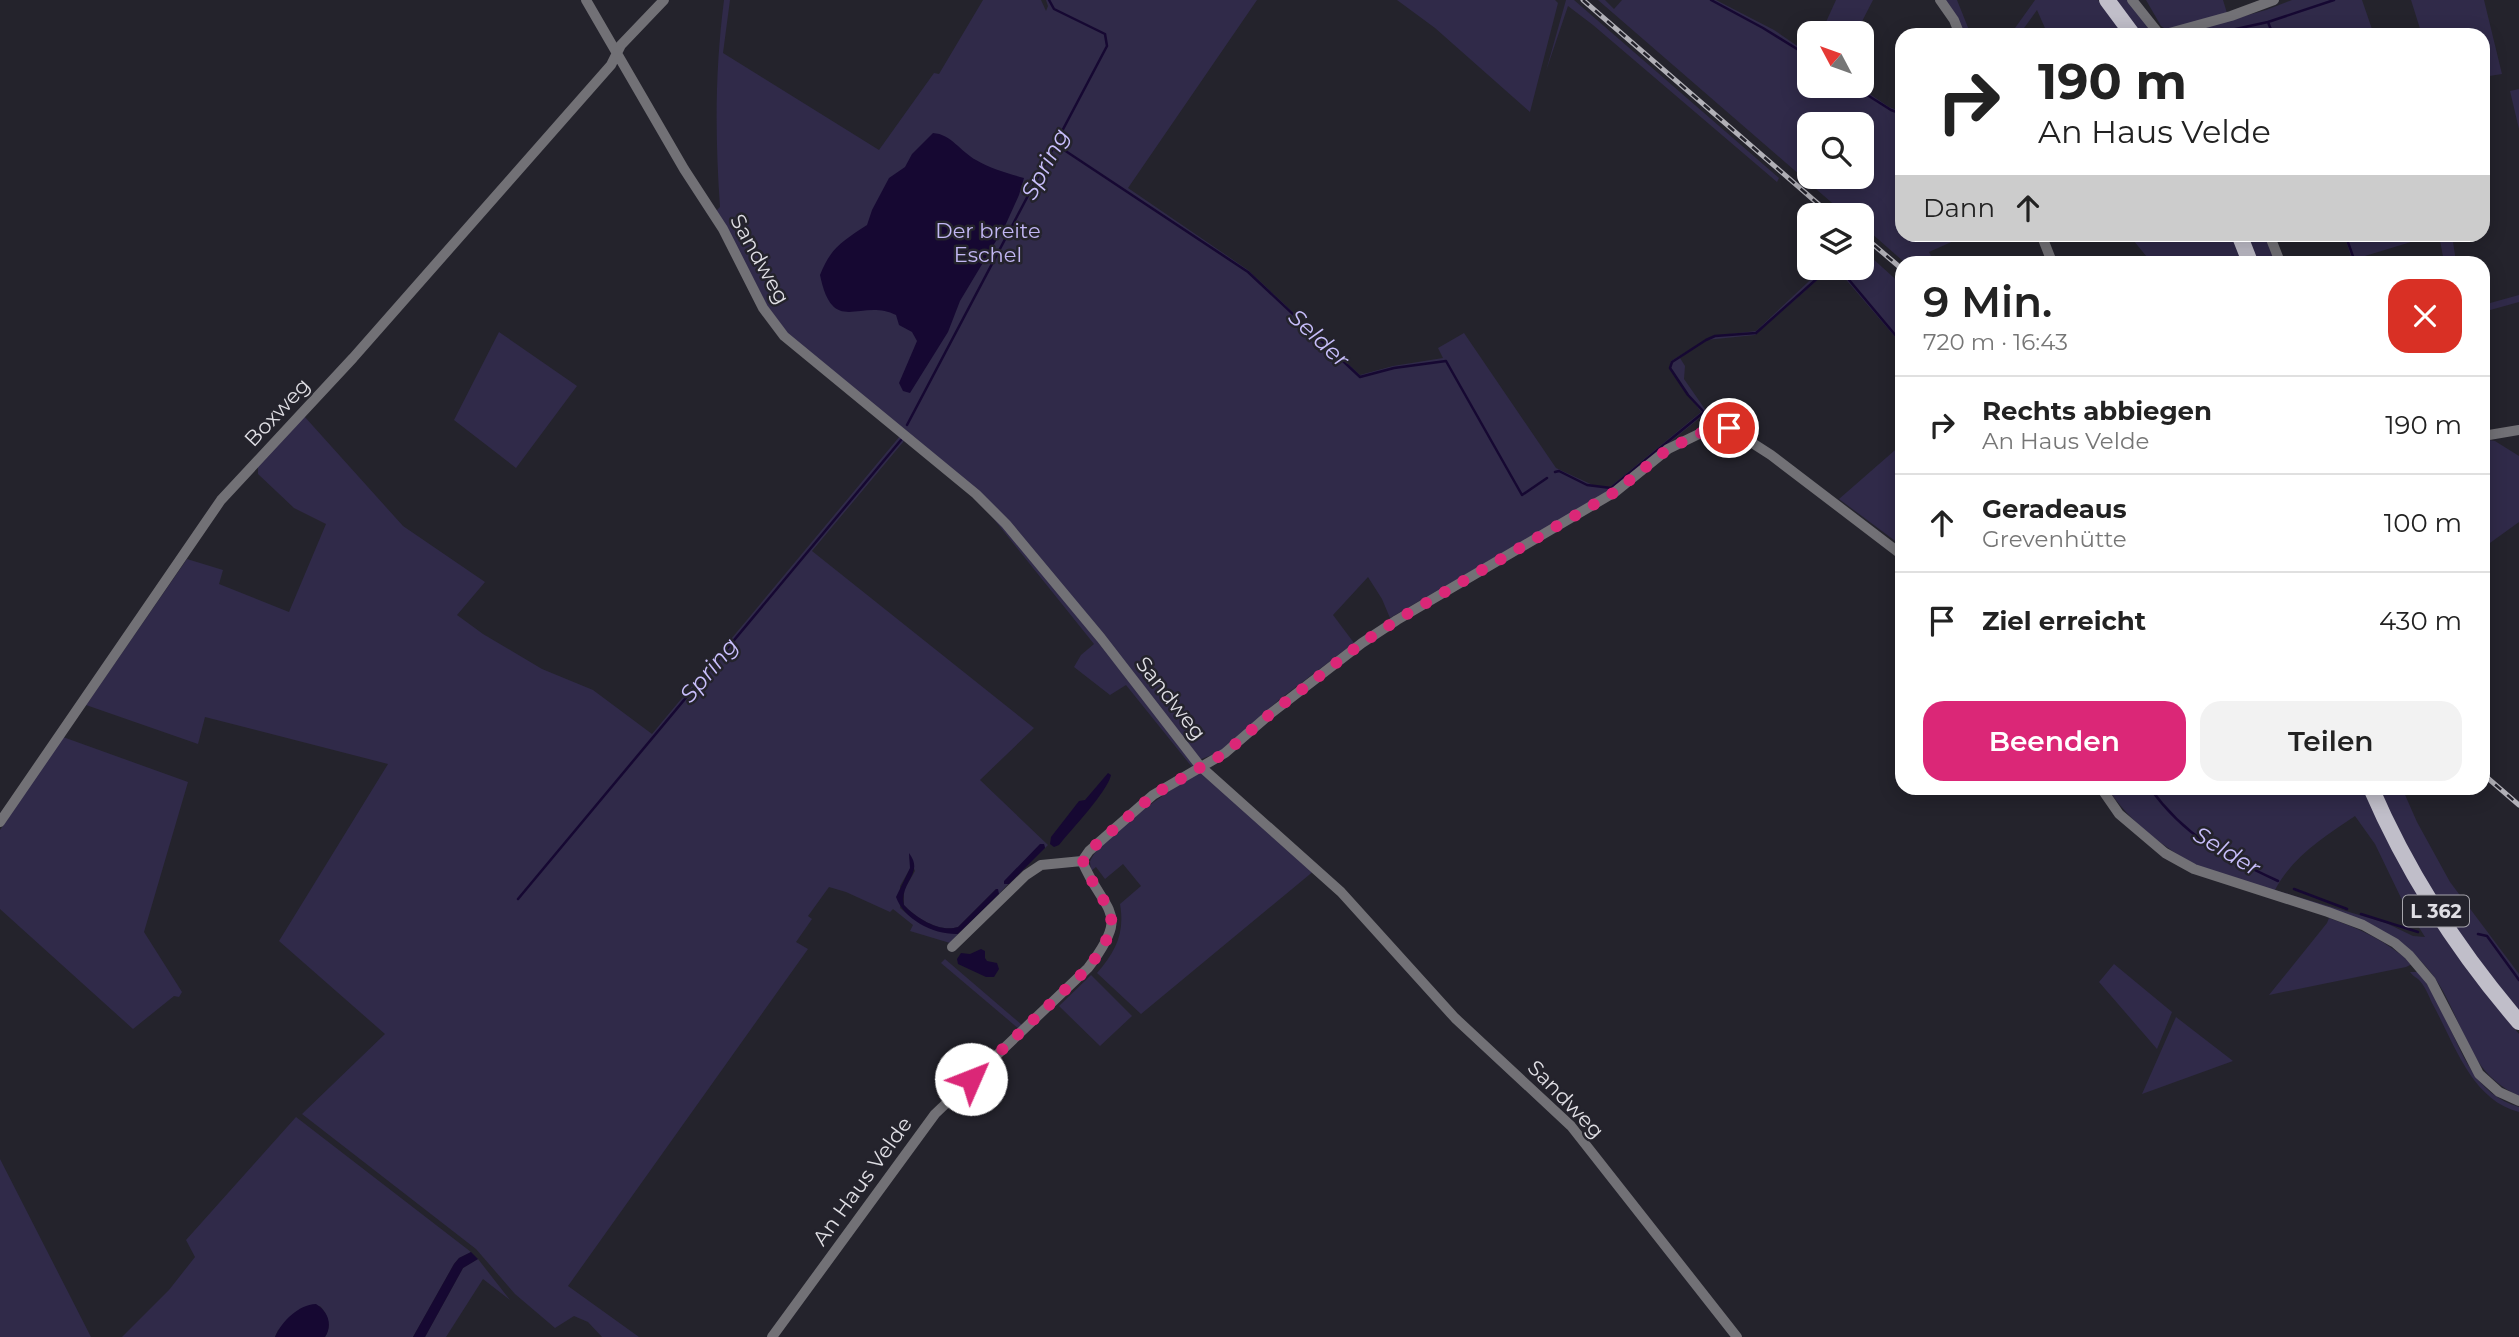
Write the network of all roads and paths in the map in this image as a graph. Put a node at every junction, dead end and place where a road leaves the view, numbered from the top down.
1 (586, 0) edge
2 (664, 0) edge
3 (1940, 0) edge
4 (2107, 0) edge
5 (2132, 0) edge
6 (2274, 0) edge
7 (1957, 28) edge
8 (2128, 28) edge
9 (2155, 28) edge
10 (2187, 28) edge
11 (616, 55) junction
12 (2519, 430) edge
13 (2490, 435) edge
14 (1895, 550) edge
15 (1200, 766) junction
16 (2106, 795) edge
17 (2374, 795) edge
18 (0, 822) edge
19 (1083, 861) junction
20 (952, 947) dead end
21 (2519, 1023) edge
22 (2519, 1101) edge
23 (772, 1337) edge
24 (1737, 1337) edge

1 - 11 street, Sandweg
2 - 11 street, Boxweg
3 - 7 street
4 - 8 main road
5 - 9 street
6 - 10 street
11 - 15 street, Sandweg
11 - 18 street, Boxweg
12 - 13 street
14 - 15 street
15 - 19 street
15 - 24 street, Sandweg
16 - 22 street
17 - 21 main road, L 362
19 - 20 street
19 - 23 street, An Haus Velde

